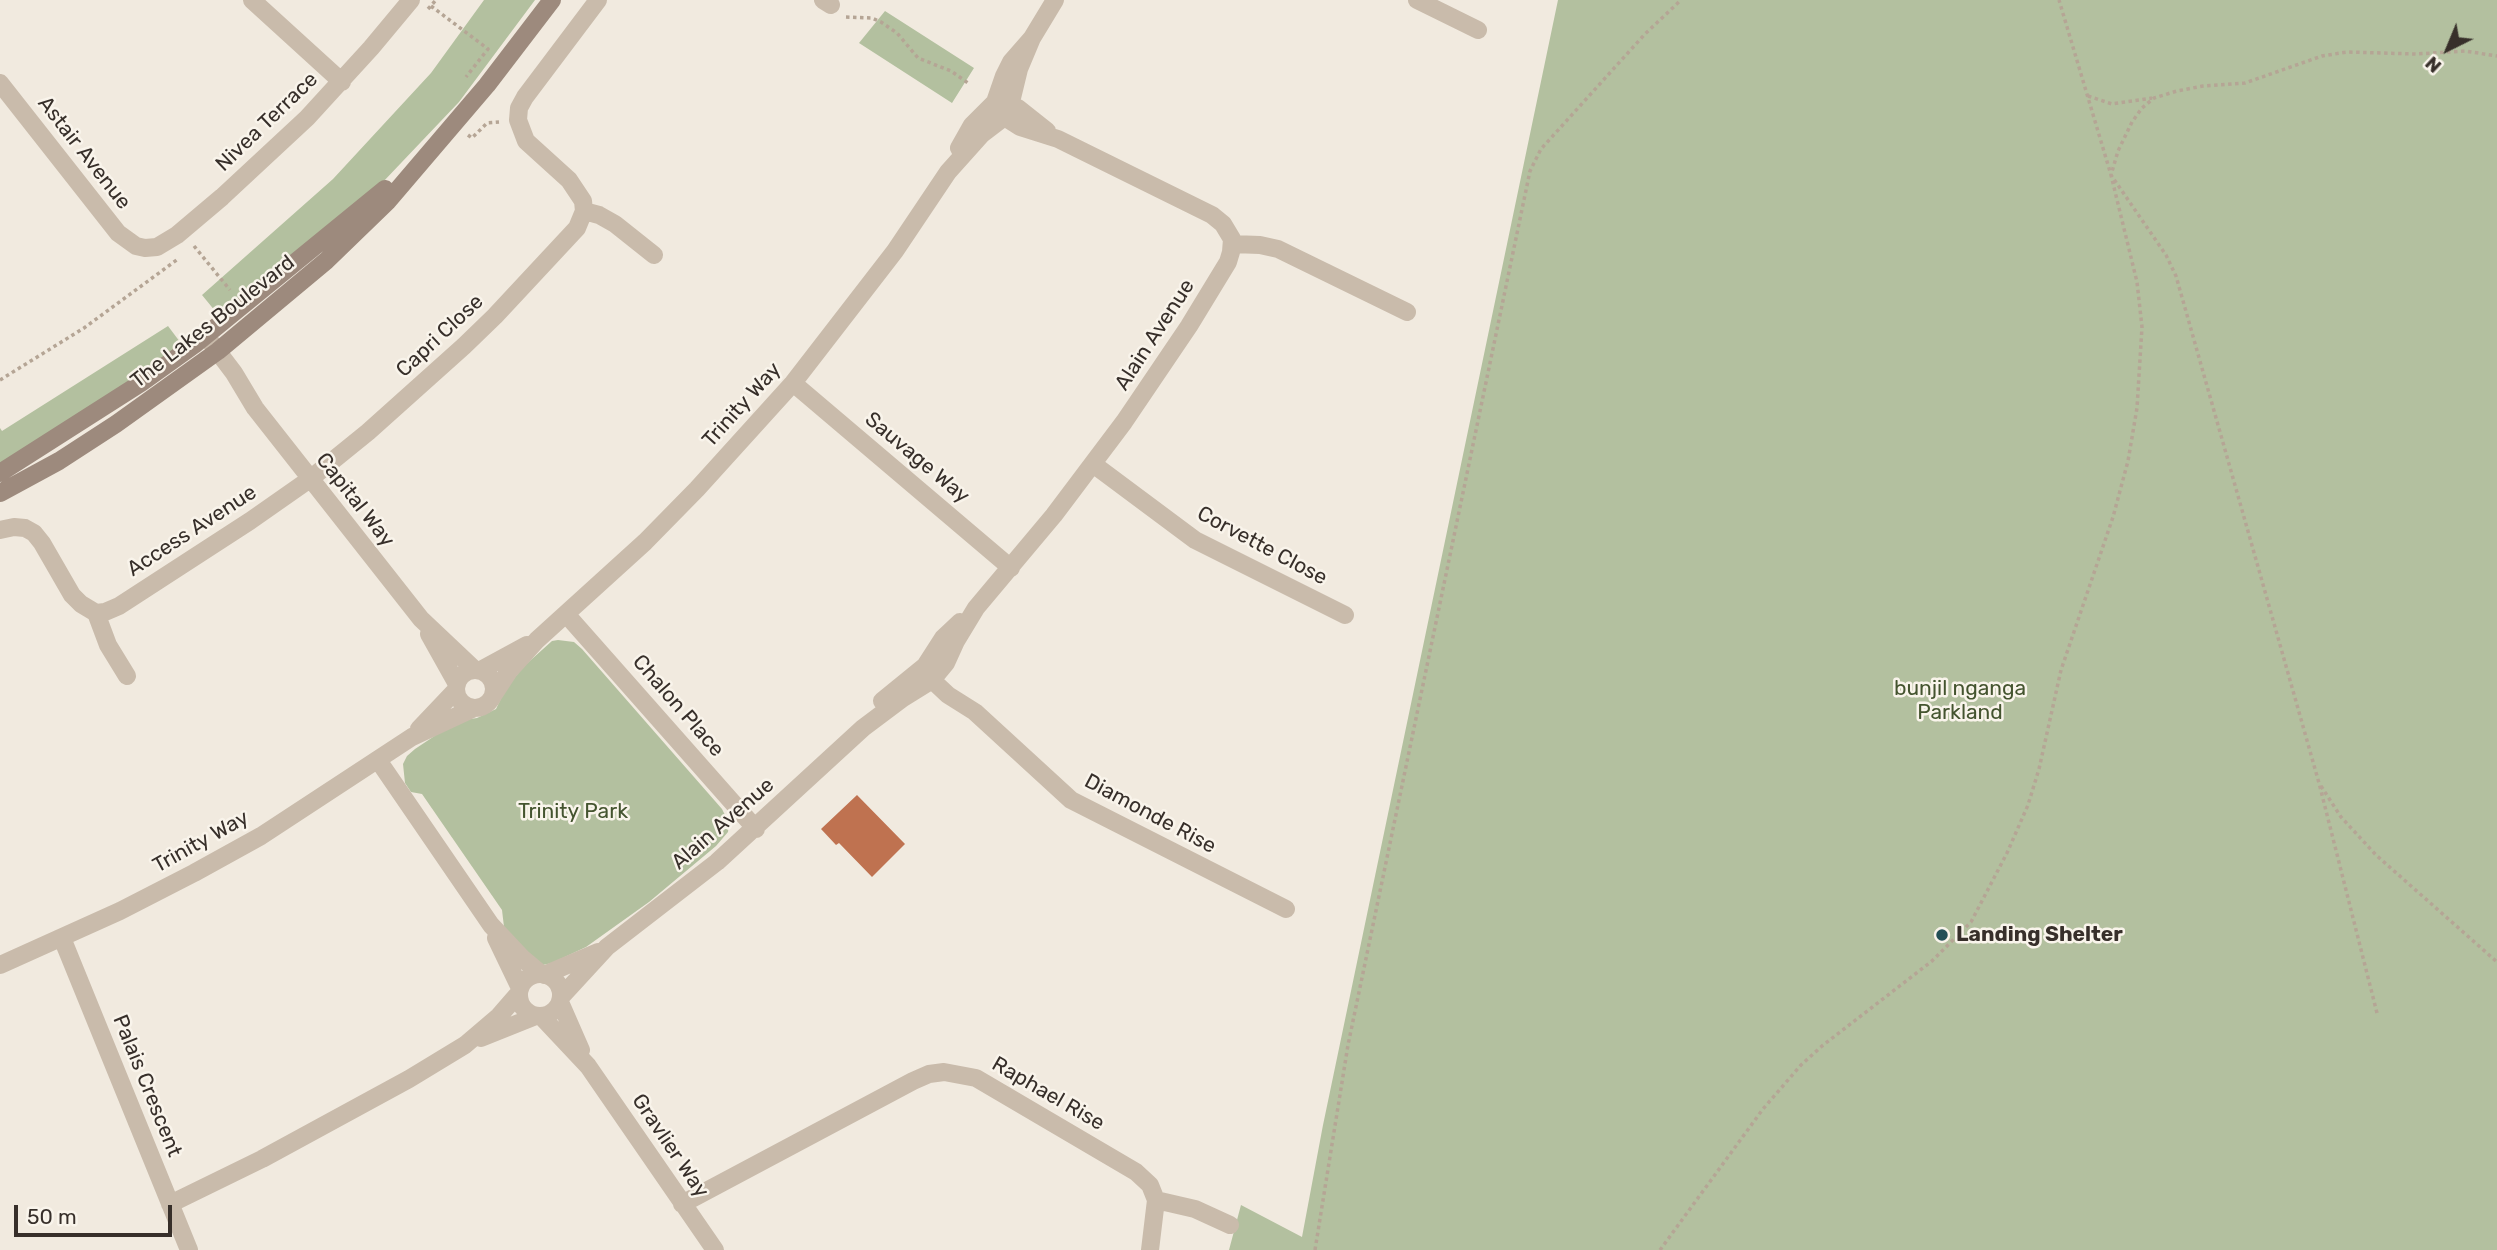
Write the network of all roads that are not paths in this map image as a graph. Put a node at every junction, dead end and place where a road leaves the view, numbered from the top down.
1 (252, 0) edge
2 (411, 0) edge
3 (552, 0) edge
4 (598, 0) edge
5 (1055, 0) edge
6 (1417, 0) edge
7 (1478, 30) dead end
8 (342, 82) junction
9 (0, 83) edge
10 (1003, 108) junction
11 (427, 154) junction
12 (584, 211) junction
13 (1232, 244) junction
14 (136, 246) joint
15 (654, 255) dead end
16 (1407, 312) dead end
17 (200, 340) junction
18 (213, 355) junction
19 (793, 383) junction
20 (1093, 464) junction
21 (0, 473) edge
22 (310, 479) junction
23 (0, 493) edge
24 (0, 530) edge
25 (1011, 568) junction
26 (96, 613) junction
27 (566, 614) junction
28 (1345, 615) dead end
29 (421, 619) junction
30 (537, 640) junction
31 (478, 670) junction
32 (933, 672) junction
33 (127, 676) dead end
34 (456, 687) junction
35 (494, 694) junction
36 (474, 708) junction
37 (412, 737) junction
38 (378, 760) junction
39 (756, 829) junction
40 (1286, 909) dead end
41 (491, 925) junction
42 (62, 938) junction
43 (607, 947) junction
44 (0, 965) edge
45 (542, 974) junction
46 (520, 990) junction
47 (560, 1000) junction
48 (538, 1016) junction
49 (465, 1045) junction
50 (588, 1066) junction
51 (1156, 1200) junction
52 (170, 1204) junction
53 (682, 1204) junction
54 (1230, 1225) dead end
55 (189, 1250) edge
56 (715, 1250) edge
57 (1150, 1250) edge

1 - 8 street
2 - 8 street, Nivea Terrace
3 - 11 street, The Lakes Boulevard
4 - 12 street
5 - 10 street, Trinity Way
6 - 7 street
8 - 14 street, Nivea Terrace
9 - 14 street, Astair Avenue
10 - 13 street
10 - 19 street, Trinity Way
11 - 17 street, The Lakes Boulevard
11 - 18 street, The Lakes Boulevard
12 - 15 street
12 - 22 street, Capri Close
13 - 16 street
13 - 20 street, Alain Avenue
17 - 18 street, Capital Way
17 - 21 street, The Lakes Boulevard
18 - 22 street, Capital Way
18 - 23 street, The Lakes Boulevard
19 - 25 street, Sauvage Way
19 - 27 street, Trinity Way
20 - 25 street, Alain Avenue
20 - 28 street, Corvette Close
22 - 26 street, Access Avenue
22 - 29 street, Capital Way
24 - 26 street
25 - 32 street, Alain Avenue
26 - 33 street
27 - 30 street, Trinity Way
27 - 39 street, Chalon Place
29 - 31 street, Capital Way
29 - 34 street, Capital Way
30 - 31 street, Trinity Way
30 - 35 street, Trinity Way
31 - 34 street
31 - 35 street
32 - 39 street, Alain Avenue
32 - 40 street, Diamonde Rise
34 - 36 street
34 - 37 street, Trinity Way
35 - 36 street
36 - 37 street, Trinity Way
37 - 38 street, Trinity Way
38 - 41 street
38 - 42 street, Trinity Way
39 - 43 street, Alain Avenue
41 - 45 street
41 - 46 street
42 - 44 street, Trinity Way
42 - 52 street, Palais Crescent
43 - 45 street, Alain Avenue
43 - 47 street, Alain Avenue
45 - 46 street
45 - 47 street
46 - 48 street
46 - 49 street
47 - 48 street
47 - 50 street, Gravlier Way
48 - 49 street
48 - 50 street, Gravlier Way
49 - 52 street
50 - 53 street, Gravlier Way
51 - 53 street, Raphael Rise
51 - 54 street
51 - 57 street
52 - 55 street, Palais Crescent
53 - 56 street, Gravlier Way

